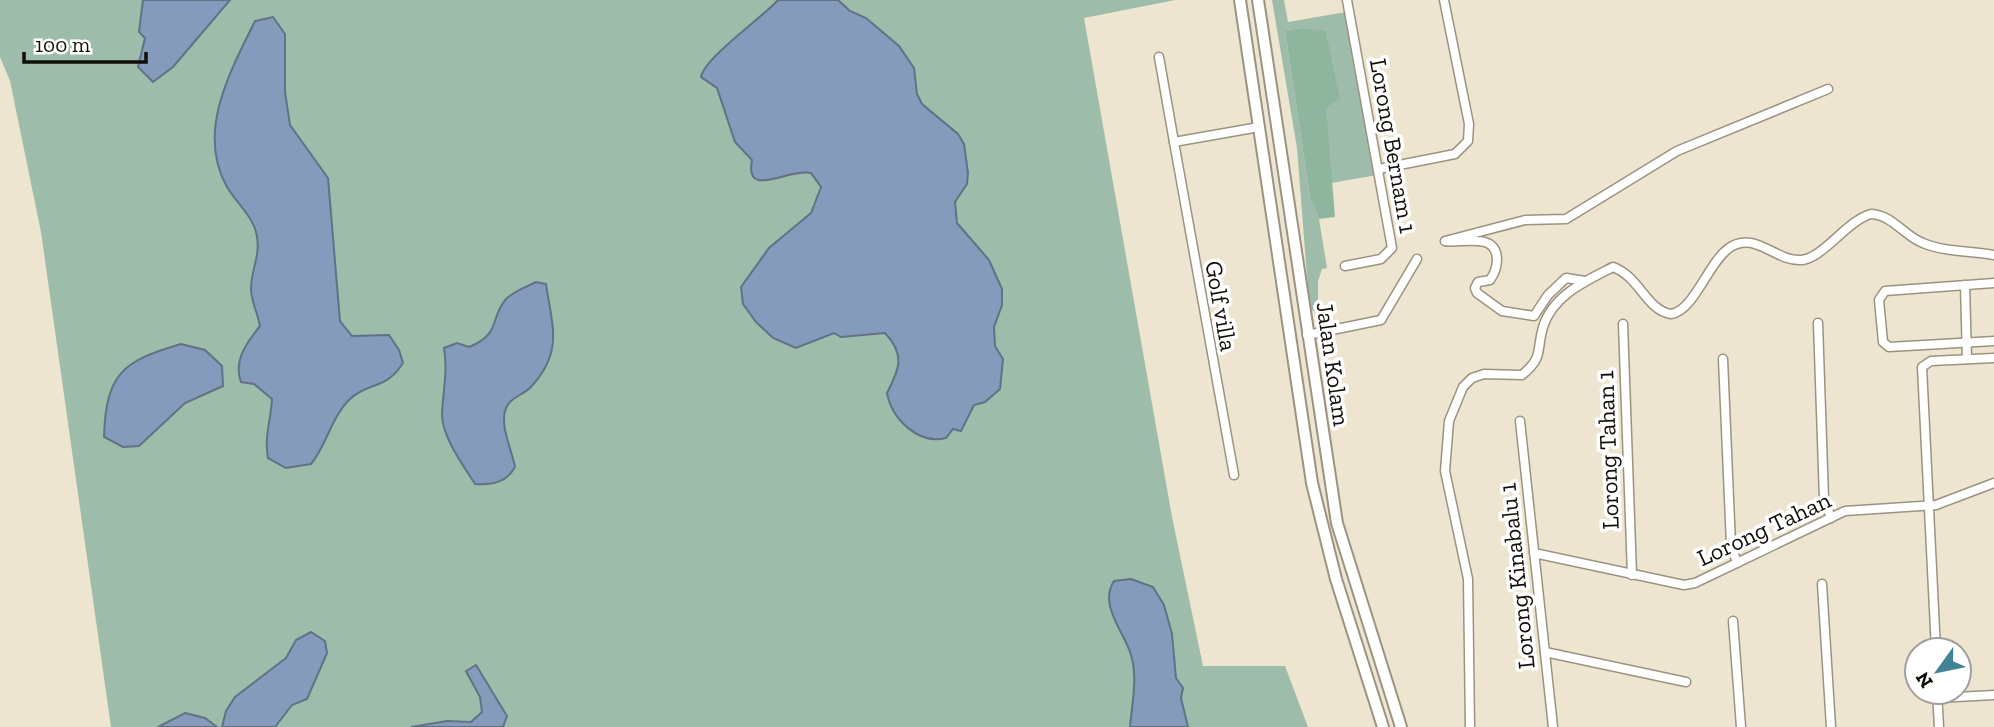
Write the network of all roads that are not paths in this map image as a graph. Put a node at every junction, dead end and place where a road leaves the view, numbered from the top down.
1 (1240, 0) edge
2 (1258, 0) edge
3 (1348, 0) edge
4 (1444, 0) edge
5 (1159, 57) dead end
6 (1828, 89) dead end
7 (1259, 127) junction
8 (1174, 142) junction
9 (1379, 169) junction
10 (1284, 179) junction
11 (1270, 195) junction
12 (1994, 255) edge
13 (1416, 259) dead end
14 (1345, 266) dead end
15 (1586, 281) junction
16 (1994, 283) edge
17 (1965, 285) junction
18 (1818, 323) dead end
19 (1623, 324) dead end
20 (1307, 335) junction
21 (1994, 341) edge
22 (1967, 342) junction
23 (1994, 358) edge
24 (1723, 359) dead end
25 (1967, 359) junction
26 (1520, 421) dead end
27 (1234, 475) dead end
28 (1994, 483) edge
29 (1929, 506) junction
30 (1831, 518) junction
31 (1534, 553) junction
32 (1737, 564) junction
33 (1632, 575) junction
34 (1822, 584) dead end
35 (1733, 621) dead end
36 (1935, 636) edge
37 (1545, 652) junction
38 (1686, 682) dead end
39 (1973, 695) edge
40 (1994, 695) edge
41 (1938, 706) edge
42 (1383, 727) edge
43 (1401, 727) edge
44 (1469, 727) edge
45 (1553, 727) edge
46 (1741, 727) edge
47 (1831, 727) edge
48 (1939, 727) edge

1 - 7 main road, Jalan Kolam
2 - 10 main road, Jalan Kolam
3 - 9 street, Lorong Bernam 1
4 - 9 street
5 - 8 street, Golf villa
6 - 15 street
7 - 8 street
7 - 11 main road, Jalan Kolam
8 - 27 street, Golf villa
9 - 14 street, Lorong Bernam 1
10 - 11 main road
10 - 20 main road, Jalan Kolam
11 - 42 main road, Jalan Kolam
12 - 15 street
13 - 20 street
15 - 44 street
16 - 17 street
17 - 22 street
17 - 22 street
18 - 30 street
19 - 33 street, Lorong Tahan 1
20 - 43 main road, Jalan Kolam
21 - 22 street
22 - 25 street
23 - 25 street
24 - 32 street
25 - 29 street
26 - 31 street, Lorong Kinabalu 1
28 - 29 street, Lorong Tahan
29 - 30 street, Lorong Tahan
29 - 36 street
30 - 32 street, Lorong Tahan
31 - 33 street, Lorong Tahan
31 - 37 street, Lorong Kinabalu 1
32 - 33 street, Lorong Tahan
34 - 47 street
35 - 46 street
37 - 38 street
37 - 45 street, Lorong Kinabalu 1
39 - 40 street
41 - 48 street

